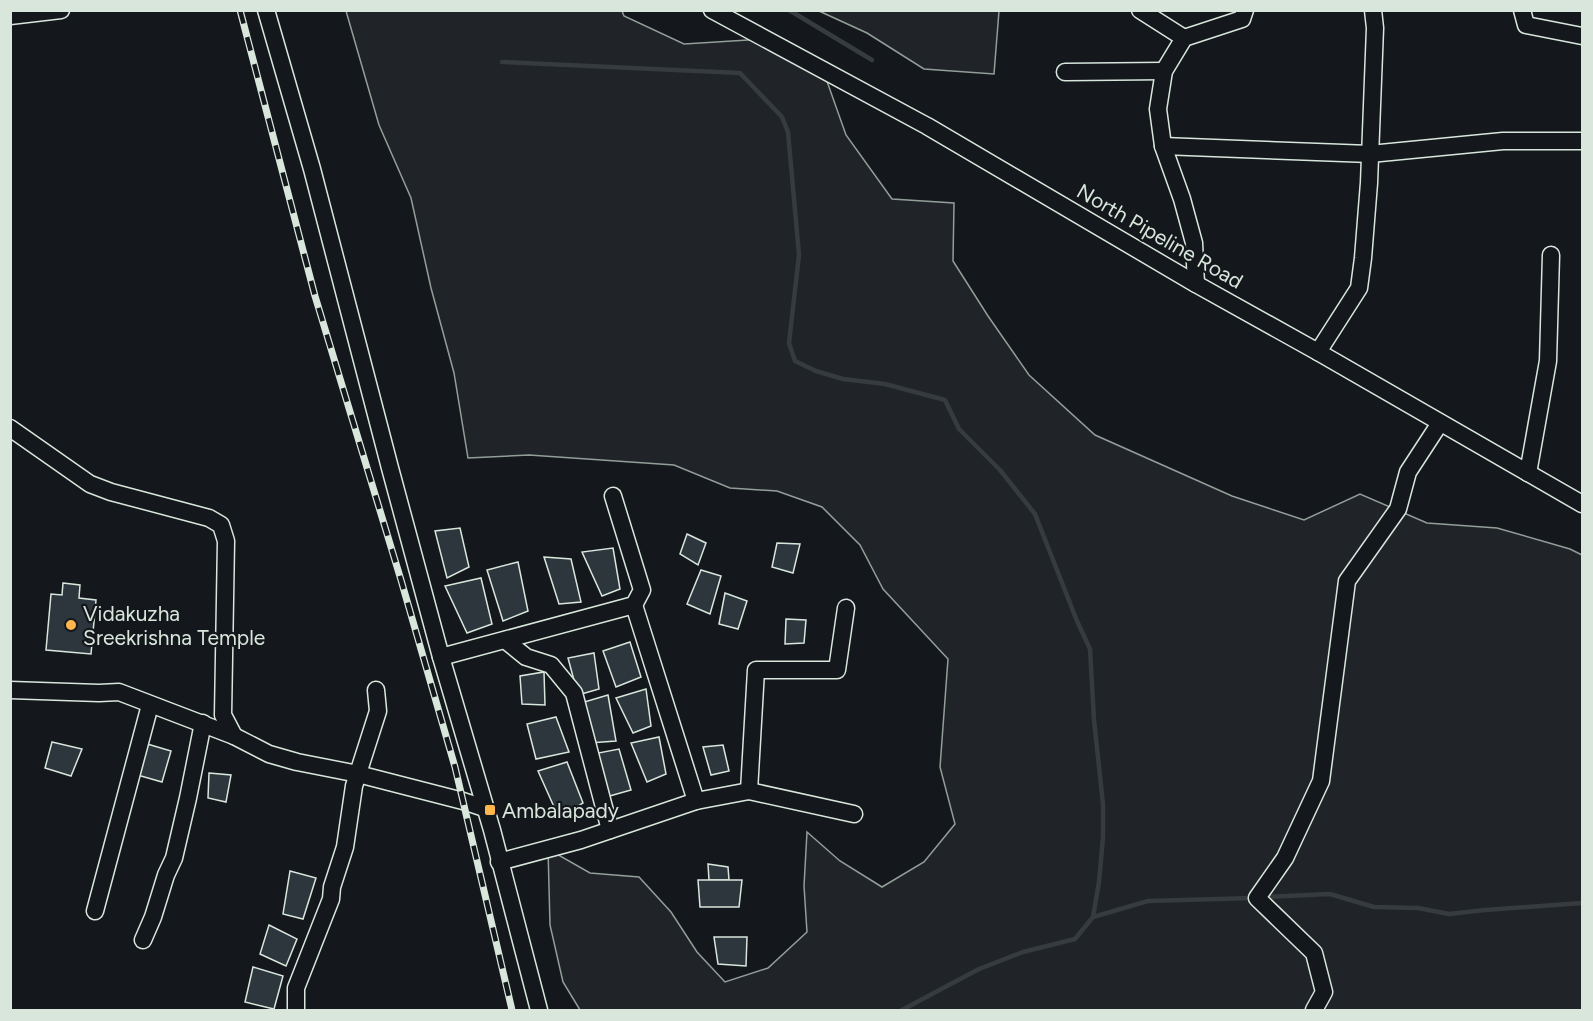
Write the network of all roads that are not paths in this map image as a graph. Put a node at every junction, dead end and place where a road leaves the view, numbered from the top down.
1 (61, 10) edge
2 (266, 10) edge
3 (712, 10) edge
4 (1140, 10) edge
5 (1245, 10) edge
6 (1373, 10) edge
7 (1522, 10) edge
8 (10, 16) edge
9 (1582, 36) edge
10 (1184, 38) junction
11 (1164, 71) junction
12 (1065, 72) dead end
13 (1582, 141) edge
14 (1163, 146) junction
15 (1370, 153) junction
16 (1551, 255) dead end
17 (1196, 284) junction
18 (1318, 352) junction
19 (1440, 423) junction
20 (10, 428) edge
21 (1528, 473) junction
22 (614, 496) dead end
23 (1582, 504) edge
24 (634, 605) junction
25 (846, 609) dead end
26 (505, 640) junction
27 (441, 657) junction
28 (10, 690) edge
29 (376, 690) dead end
30 (150, 705) junction
31 (203, 723) junction
32 (234, 736) junction
33 (358, 774) junction
34 (749, 791) junction
35 (696, 801) junction
36 (484, 808) junction
37 (854, 814) dead end
38 (610, 830) junction
39 (499, 862) junction
40 (95, 911) dead end
41 (143, 940) dead end
42 (296, 1011) edge
43 (539, 1011) edge
44 (1314, 1011) edge

1 - 8 street
2 - 27 street
3 - 17 street, North Pipeline Road
4 - 10 street
5 - 10 street
6 - 15 street
7 - 9 street
10 - 11 street
11 - 12 street
11 - 14 street
13 - 15 street
14 - 15 street
14 - 17 street
15 - 18 street
16 - 21 street
17 - 18 street, North Pipeline Road
18 - 19 street, North Pipeline Road
19 - 21 street, North Pipeline Road
19 - 44 street
20 - 32 street
21 - 23 street, North Pipeline Road
22 - 24 street
24 - 26 street
24 - 35 street
25 - 34 street
26 - 27 street
26 - 38 street
27 - 36 street
28 - 30 street
29 - 33 street
30 - 31 street
30 - 40 street
31 - 32 street
31 - 41 street
32 - 33 street
33 - 36 street
33 - 42 street
34 - 35 street
34 - 37 street
35 - 38 street
36 - 39 street
38 - 39 street
39 - 43 street

